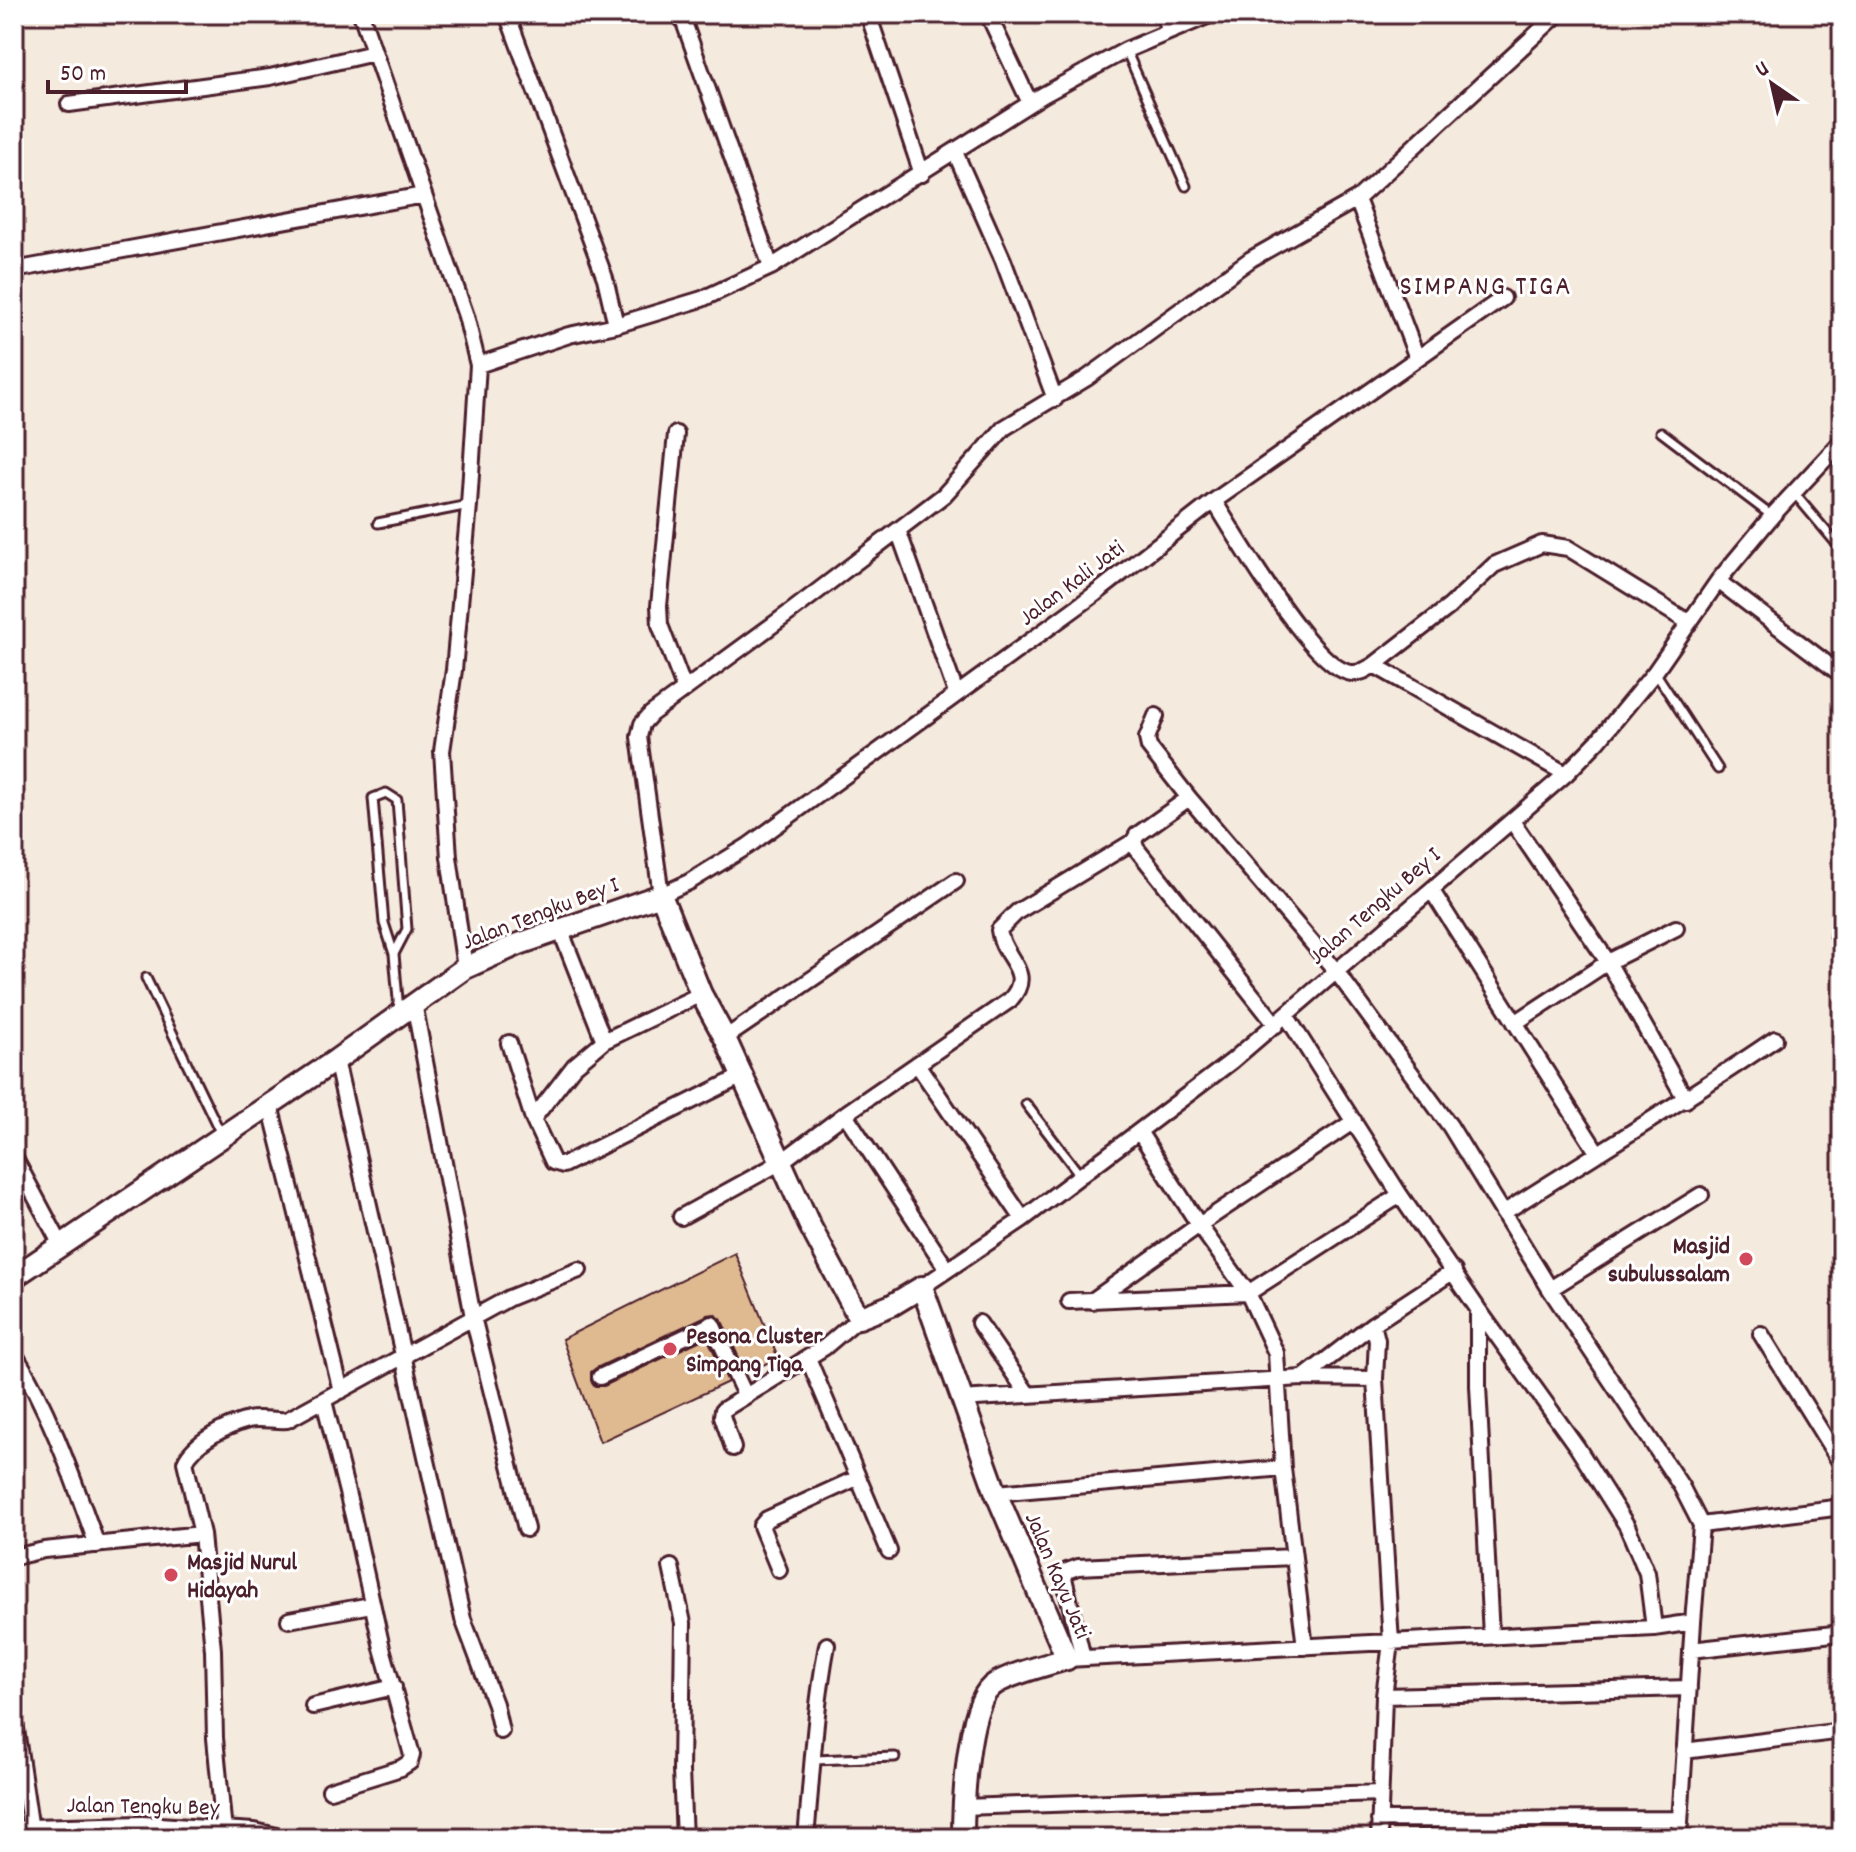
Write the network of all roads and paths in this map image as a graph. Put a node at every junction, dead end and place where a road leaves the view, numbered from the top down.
1 (361, 14) edge
2 (507, 14) edge
3 (681, 14) edge
4 (868, 14) edge
5 (988, 14) edge
6 (1163, 14) edge
7 (1212, 14) edge
8 (1558, 14) edge
9 (1170, 31) junction
10 (1126, 50) junction
11 (374, 53) junction
12 (1030, 103) junction
13 (69, 104) dead end
14 (955, 152) junction
15 (922, 174) junction
16 (1186, 186) dead end
17 (424, 195) junction
18 (1357, 199) junction
19 (771, 267) junction
20 (14, 270) edge
21 (1503, 298) dead end
22 (616, 325) junction
23 (1417, 358) junction
24 (478, 365) junction
25 (1055, 399) junction
26 (1661, 432) dead end
27 (676, 434) dead end
28 (1842, 441) edge
29 (1794, 493) junction
30 (1214, 501) junction
31 (469, 505) junction
32 (1772, 516) junction
33 (378, 523) dead end
34 (898, 530) junction
35 (1842, 550) edge
36 (1718, 581) junction
37 (1688, 622) junction
38 (1374, 665) junction
39 (1655, 672) junction
40 (1842, 675) edge
41 (684, 688) junction
42 (956, 693) junction
43 (1156, 716) dead end
44 (1718, 769) dead end
45 (1566, 774) junction
46 (1189, 798) junction
47 (1512, 821) junction
48 (1134, 841) junction
49 (956, 881) dead end
50 (1432, 891) junction
51 (661, 895) junction
52 (1676, 928) dead end
53 (560, 929) junction
54 (1842, 929) edge
55 (1835, 935) dead end
56 (394, 954) junction
57 (1608, 962) junction
58 (465, 968) junction
59 (1336, 971) junction
60 (146, 978) dead end
61 (701, 994) junction
62 (406, 1008) junction
63 (1281, 1020) junction
64 (1515, 1023) junction
65 (725, 1038) junction
66 (1775, 1039) dead end
67 (604, 1041) junction
68 (509, 1043) dead end
69 (336, 1060) junction
70 (917, 1064) junction
71 (742, 1076) junction
72 (1686, 1100) junction
73 (1026, 1104) dead end
74 (270, 1105) junction
75 (845, 1114) junction
76 (533, 1119) junction
77 (1354, 1121) junction
78 (1140, 1133) junction
79 (222, 1136) junction
80 (1597, 1152) junction
81 (14, 1157) edge
82 (781, 1162) junction
83 (1080, 1175) junction
84 (1400, 1195) junction
85 (1701, 1195) dead end
86 (1503, 1213) junction
87 (681, 1217) dead end
88 (1023, 1219) junction
89 (1199, 1225) junction
90 (61, 1245) junction
91 (947, 1269) junction
92 (579, 1270) dead end
93 (1454, 1271) junction
94 (14, 1277) edge
95 (922, 1287) junction
96 (1550, 1289) junction
97 (1248, 1293) junction
98 (1069, 1301) dead end
99 (1092, 1301) junction
100 (1478, 1309) junction
101 (473, 1317) junction
102 (859, 1318) junction
103 (979, 1323) dead end
104 (1373, 1324) junction
105 (1761, 1334) dead end
106 (14, 1353) edge
107 (403, 1357) junction
108 (808, 1358) junction
109 (600, 1377) dead end
110 (1303, 1378) junction
111 (1375, 1379) junction
112 (1278, 1381) junction
113 (341, 1391) junction
114 (1027, 1393) junction
115 (745, 1395) junction
116 (960, 1399) junction
117 (324, 1401) junction
118 (733, 1448) dead end
119 (1842, 1465) edge
120 (1283, 1468) junction
121 (857, 1478) junction
122 (996, 1493) junction
123 (1842, 1507) edge
124 (1701, 1525) junction
125 (526, 1529) dead end
126 (202, 1534) junction
127 (97, 1545) junction
128 (889, 1551) dead end
129 (14, 1557) edge
130 (1293, 1557) junction
131 (671, 1567) dead end
132 (779, 1570) dead end
133 (371, 1605) junction
134 (289, 1620) dead end
135 (1693, 1622) junction
136 (1654, 1628) junction
137 (1842, 1633) edge
138 (1491, 1636) junction
139 (1391, 1643) junction
140 (827, 1645) dead end
141 (1305, 1647) junction
142 (1691, 1650) junction
143 (1075, 1658) junction
144 (394, 1687) junction
145 (1689, 1688) junction
146 (1384, 1696) junction
147 (313, 1706) dead end
148 (14, 1716) edge
149 (501, 1731) dead end
150 (1842, 1731) edge
151 (1684, 1751) junction
152 (895, 1757) dead end
153 (814, 1760) junction
154 (330, 1790) dead end
155 (1380, 1793) junction
156 (963, 1807) junction
157 (1680, 1819) junction
158 (1379, 1820) junction
159 (22, 1831) edge
160 (224, 1832) junction
161 (272, 1838) edge
162 (684, 1838) edge
163 (806, 1838) edge
164 (963, 1838) edge
165 (1379, 1838) edge
166 (1679, 1838) edge

1 - 11 street
2 - 22 street
3 - 19 street
4 - 15 street
5 - 12 street
6 - 9 street
7 - 9 street
8 - 18 street
9 - 10 street
10 - 12 street
10 - 16 lane
11 - 13 street
11 - 17 street
12 - 14 street
14 - 15 street
14 - 25 street
15 - 19 street
17 - 20 street
17 - 24 street
18 - 23 street
18 - 25 street
19 - 22 street
21 - 23 street, Jalan Kali Jati
22 - 24 street
23 - 30 street, Jalan Kali Jati
24 - 31 street
25 - 34 street
26 - 32 lane
27 - 41 street
28 - 29 street, Jalan Tengku Bey I
29 - 32 street, Jalan Tengku Bey I
29 - 35 lane
30 - 38 street
30 - 42 street, Jalan Kali Jati
31 - 33 lane
31 - 58 street
32 - 36 street, Jalan Tengku Bey I
34 - 41 street
34 - 42 street
36 - 37 street, Jalan Tengku Bey I
36 - 40 street
37 - 38 street
37 - 39 street, Jalan Tengku Bey I
38 - 45 street
39 - 44 lane
39 - 45 street, Jalan Tengku Bey I
41 - 51 street
42 - 51 street, Jalan Kali Jati
43 - 46 street
45 - 47 street, Jalan Tengku Bey I
46 - 48 street
46 - 59 street
47 - 50 street, Jalan Tengku Bey I
47 - 57 street
48 - 63 street
48 - 70 street
49 - 65 street
50 - 59 street, Jalan Tengku Bey I
50 - 64 street
51 - 53 street, Jalan Tengku Bey I
51 - 61 street
52 - 57 street
53 - 58 street, Jalan Tengku Bey I
53 - 67 street
54 - 55 lane
56 - 56 lane
56 - 62 lane
57 - 64 street
57 - 72 street
58 - 62 street, Jalan Tengku Bey I
59 - 63 street, Jalan Tengku Bey I
59 - 86 street
60 - 79 lane
61 - 65 street
61 - 67 street
62 - 69 street, Jalan Tengku Bey I
62 - 101 street
63 - 77 street
63 - 78 street, Jalan Tengku Bey I
64 - 80 street
65 - 71 street
66 - 72 street
67 - 76 street
68 - 76 street
69 - 74 street, Jalan Tengku Bey I
69 - 107 street
70 - 75 street
70 - 88 street
71 - 76 street
71 - 82 street
72 - 80 street
73 - 83 lane
74 - 79 street, Jalan Tengku Bey I
74 - 113 street
75 - 82 street
75 - 91 street
77 - 84 street
77 - 89 street
78 - 83 street, Jalan Tengku Bey I
78 - 89 street
79 - 90 street, Jalan Tengku Bey I
80 - 86 street
81 - 90 street
82 - 87 street
82 - 102 street
83 - 88 street, Jalan Tengku Bey I
84 - 93 street
84 - 97 street
85 - 96 street
86 - 96 street
88 - 91 street, Jalan Tengku Bey I
89 - 97 street
89 - 99 street
90 - 94 street, Jalan Tengku Bey I
91 - 95 street, Jalan Tengku Bey I
92 - 101 street
93 - 100 street
93 - 104 street
95 - 102 street, Jalan Tengku Bey I
95 - 116 street, Jalan Kayu Jati
96 - 124 street
97 - 99 street
97 - 112 street
98 - 99 street
100 - 136 street
100 - 138 street
101 - 107 street
101 - 125 street
102 - 108 street, Jalan Tengku Bey I
103 - 114 street
104 - 110 street
104 - 111 street
105 - 119 street
106 - 127 street
107 - 113 street
107 - 149 street
108 - 115 street, Jalan Tengku Bey I
108 - 121 street
109 - 115 street
110 - 111 street
110 - 112 street
111 - 139 street
112 - 114 street
112 - 120 street
113 - 117 street
114 - 116 street
115 - 118 street
116 - 122 street, Jalan Kayu Jati
117 - 126 street
117 - 133 street
120 - 122 street
120 - 130 street
121 - 128 street
121 - 132 street
122 - 143 street, Jalan Kayu Jati
123 - 124 street
124 - 135 street
126 - 127 street
126 - 160 street
127 - 129 street
130 - 141 street
130 - 143 street
131 - 162 street
133 - 134 street
133 - 144 street
135 - 136 street
135 - 142 street
136 - 138 street
137 - 142 street
138 - 139 street
139 - 141 street
139 - 146 street
140 - 153 street
141 - 143 street
142 - 145 street
143 - 156 street, Jalan Kayu Jati
144 - 147 street
144 - 154 street
145 - 146 street
145 - 151 street
146 - 155 street
148 - 159 street
150 - 151 street
151 - 157 street
152 - 153 lane
153 - 163 street
155 - 156 street
155 - 158 street
156 - 164 street, Jalan Kayu Jati
157 - 158 street
157 - 166 street
158 - 165 street
159 - 160 street, Jalan Tengku Bey
160 - 161 street, Jalan Tengku Bey

